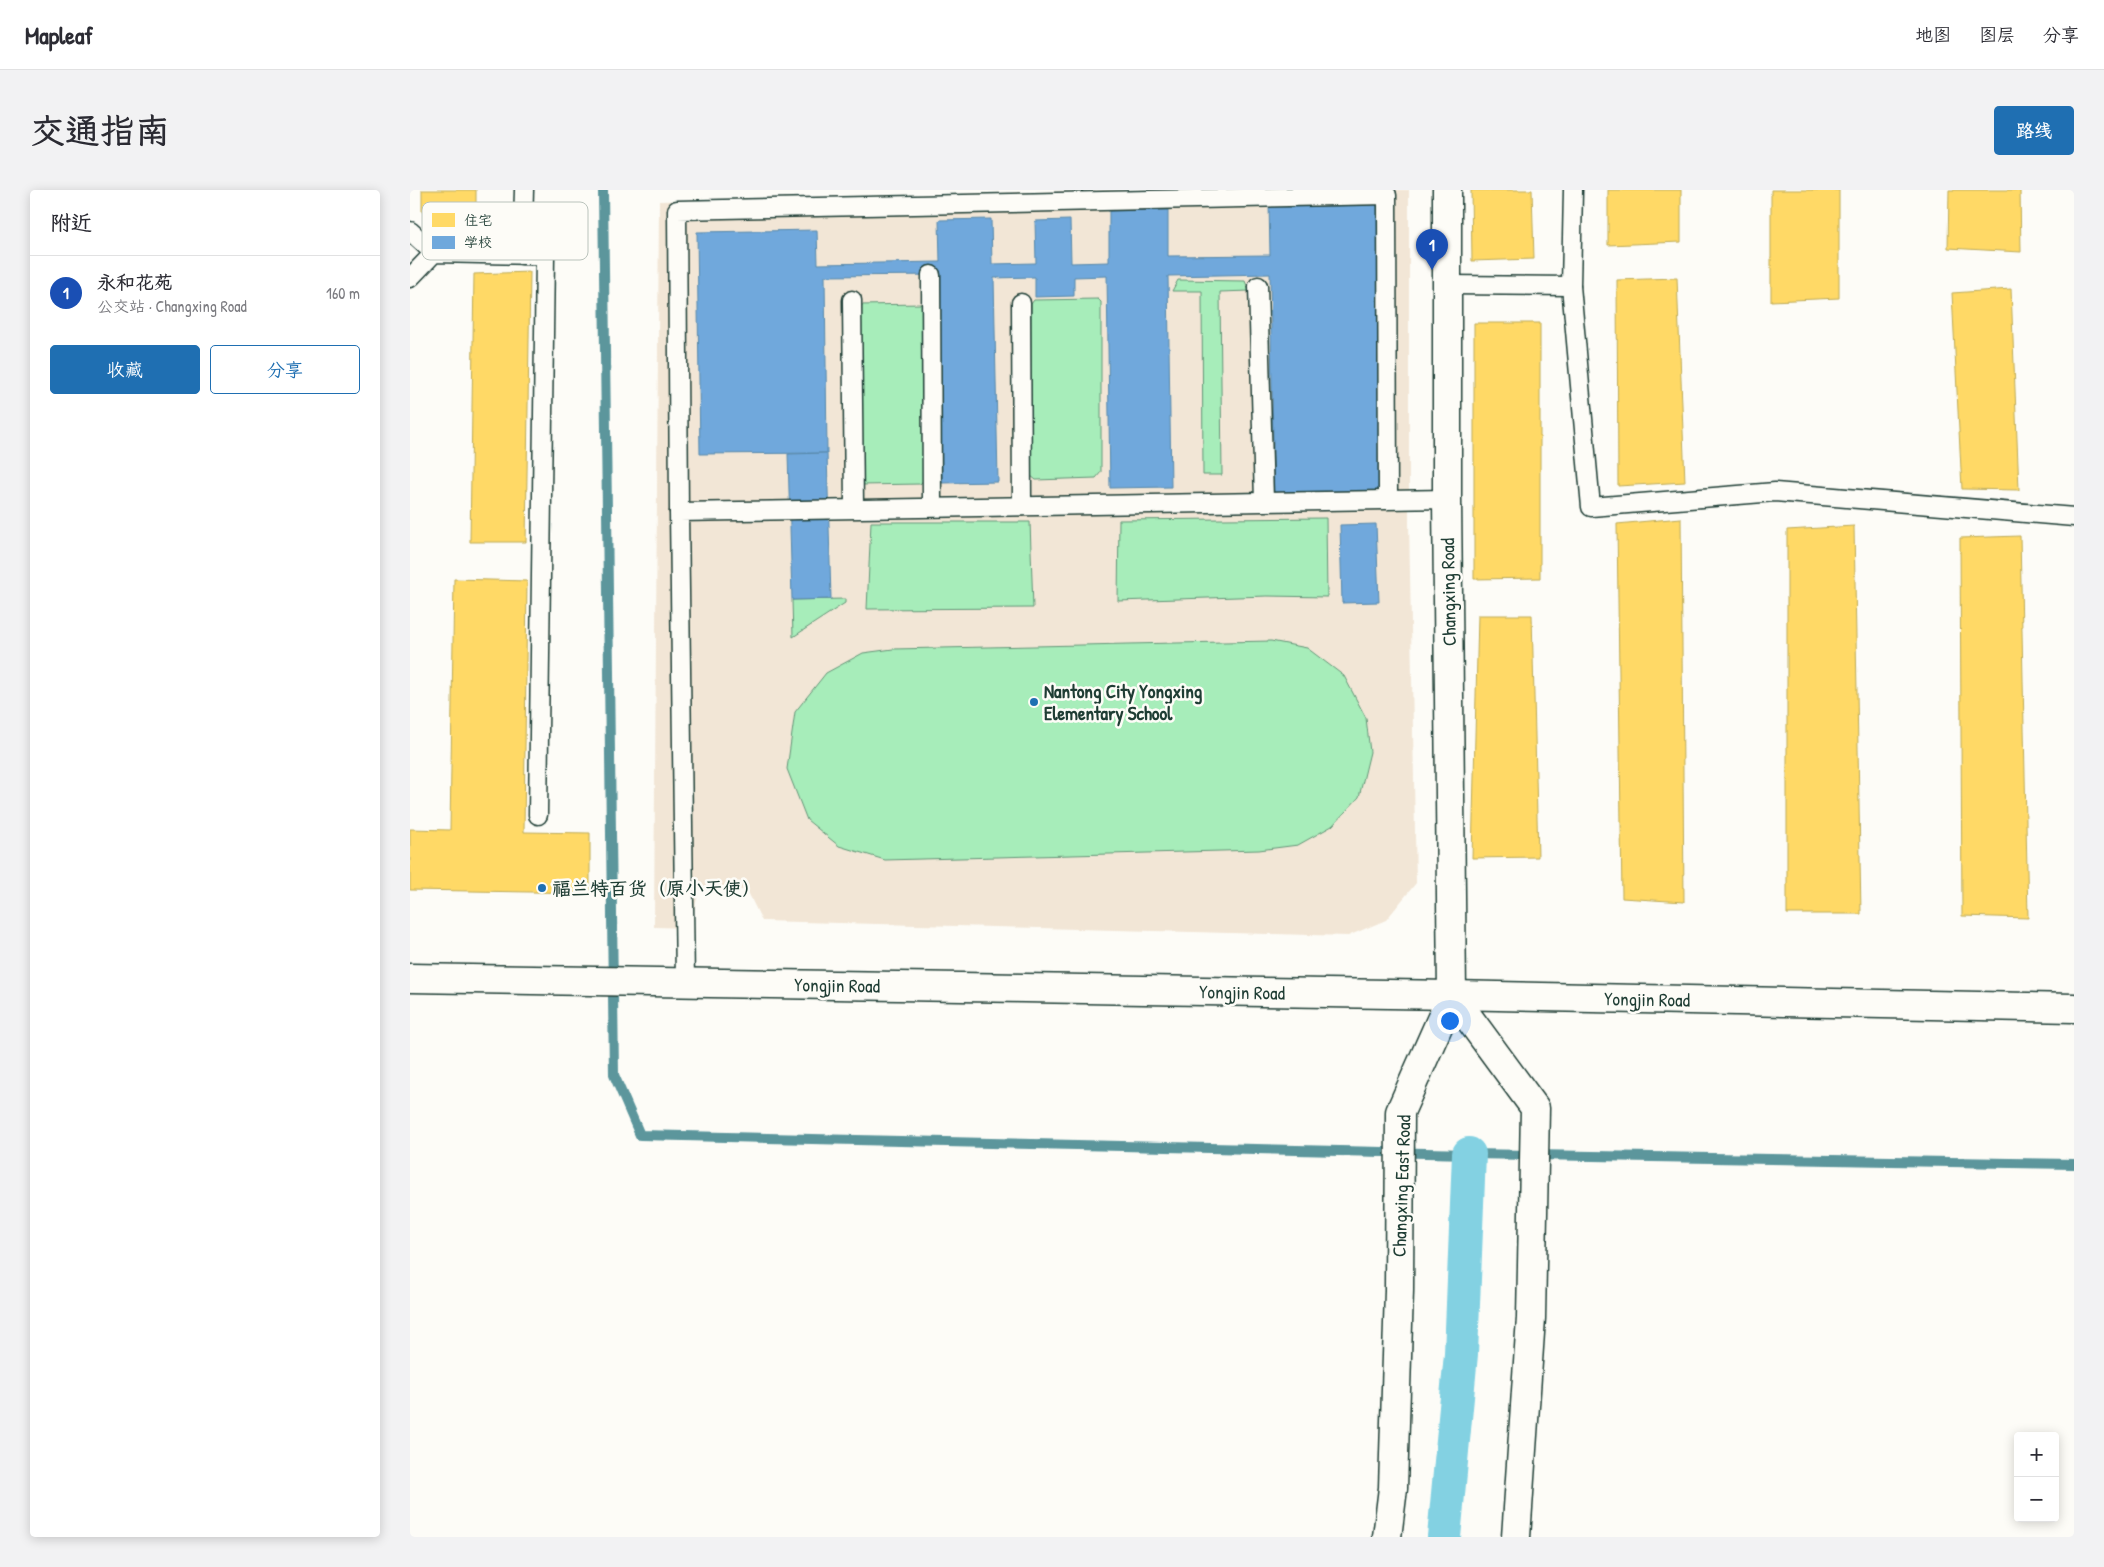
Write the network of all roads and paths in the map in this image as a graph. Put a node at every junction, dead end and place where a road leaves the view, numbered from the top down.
1 (1446, 190) edge
2 (1572, 190) edge
3 (410, 231) edge
4 (422, 242) edge
5 (428, 260) edge
6 (545, 260) edge
7 (931, 275) dead end
8 (410, 278) edge
9 (1448, 284) junction
10 (1258, 286) dead end
11 (1571, 286) junction
12 (852, 300) dead end
13 (1021, 303) dead end
14 (1446, 498) junction
15 (1388, 499) junction
16 (1264, 502) junction
17 (1022, 506) junction
18 (932, 507) junction
19 (854, 508) junction
20 (679, 512) junction
21 (2074, 517) edge
22 (538, 815) dead end
23 (410, 978) edge
24 (672, 983) junction
25 (1452, 995) junction
26 (2074, 1008) edge
27 (1387, 1537) edge
28 (1516, 1537) edge

1 - 9 street, Changxing Road
2 - 11 lane
3 - 4 lane
5 - 8 lane
6 - 22 lane
7 - 18 lane
9 - 11 lane
9 - 14 street, Changxing Road
10 - 16 lane
11 - 21 lane
12 - 19 lane
13 - 17 lane
14 - 15 lane
14 - 25 street, Changxing Road
15 - 16 lane
15 - 20 lane
16 - 17 lane
17 - 18 lane
18 - 19 lane
19 - 20 lane
20 - 24 lane
23 - 24 street, Yongjin Road
24 - 25 street, Yongjin Road
25 - 26 street, Yongjin Road
25 - 27 street, Changxing East Road
25 - 28 street

